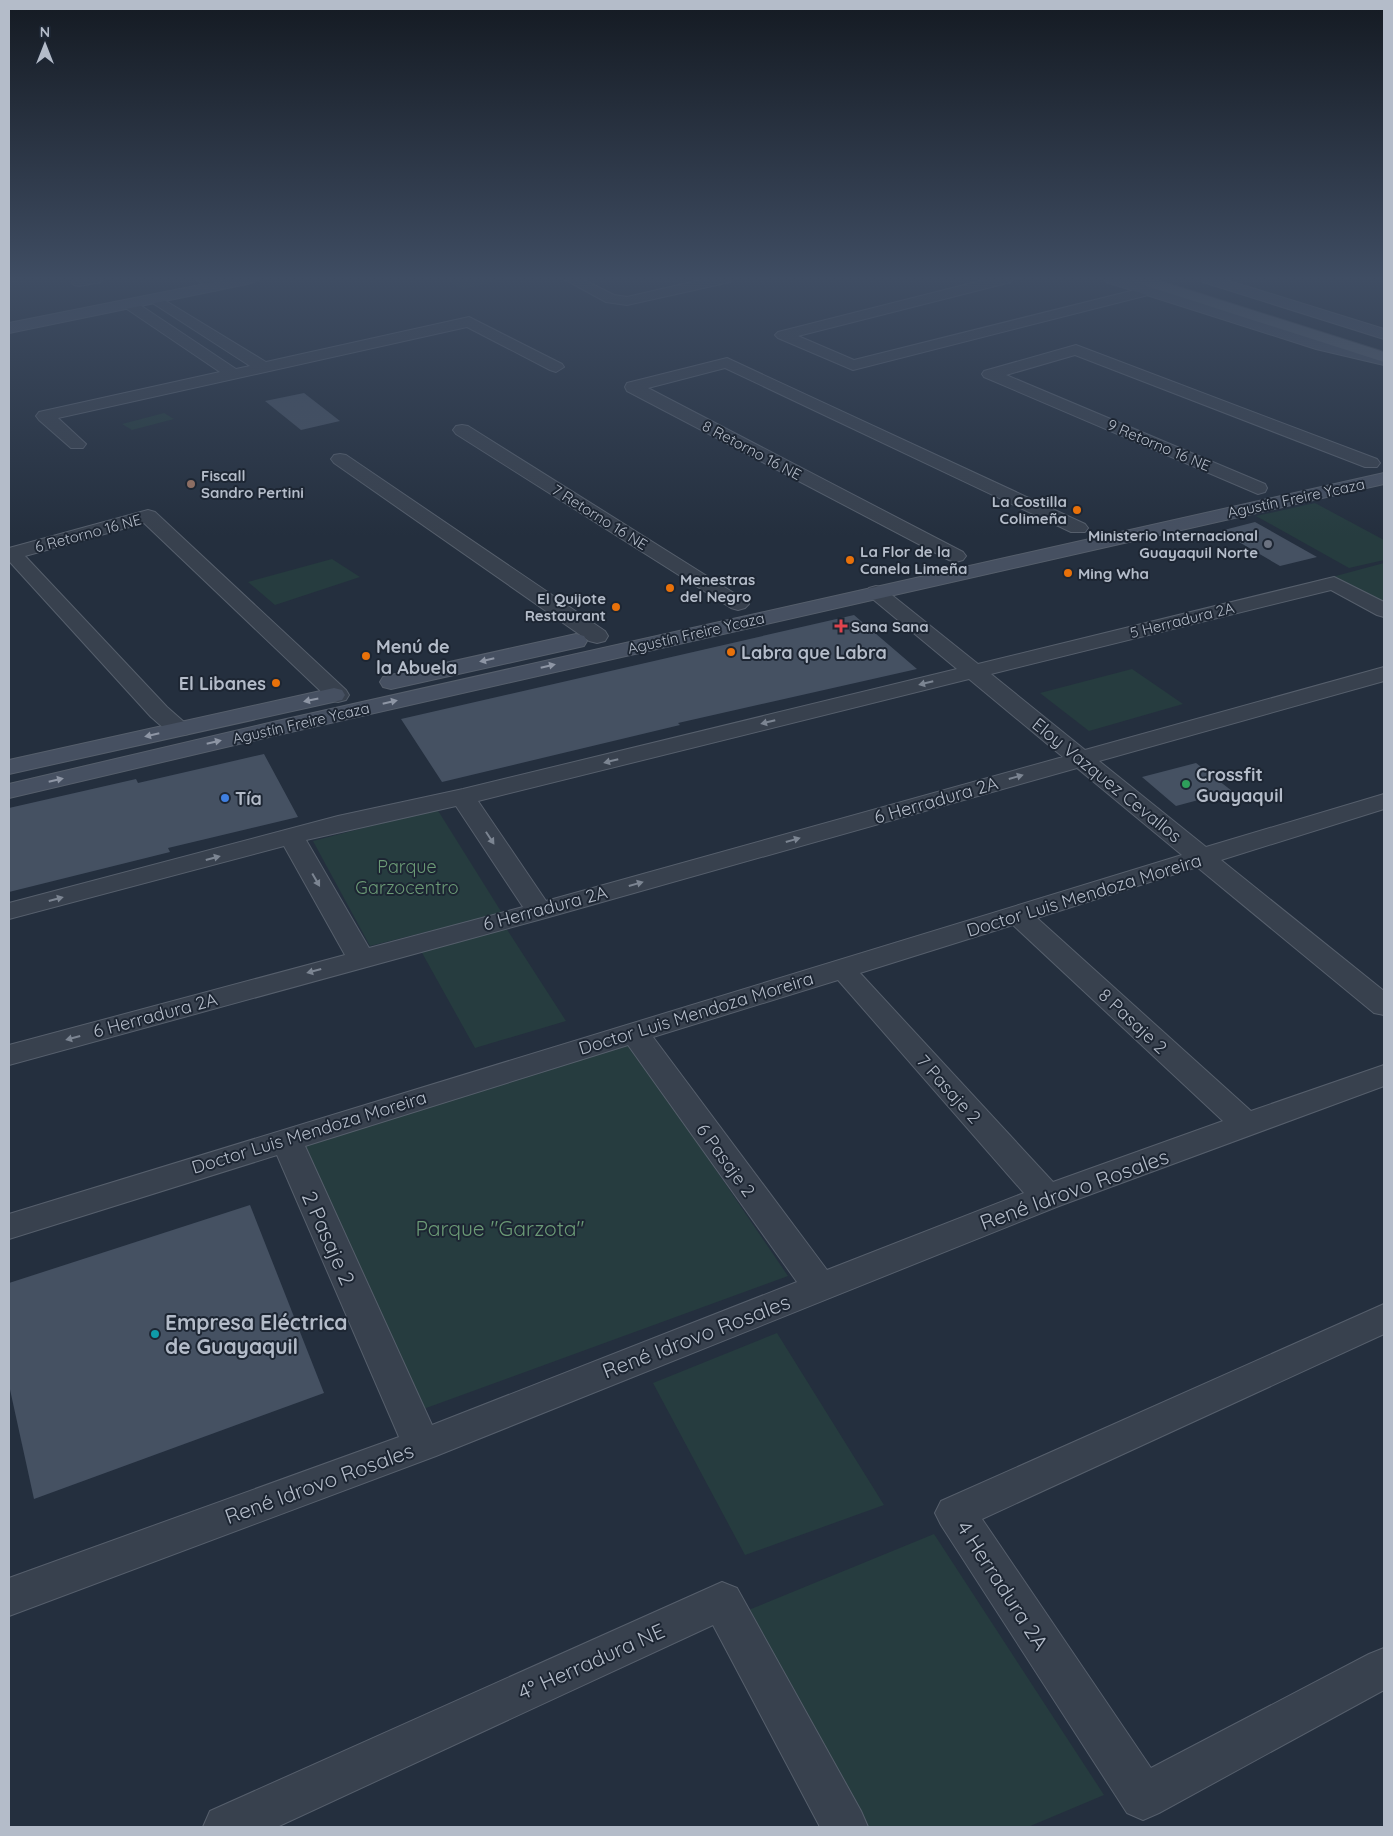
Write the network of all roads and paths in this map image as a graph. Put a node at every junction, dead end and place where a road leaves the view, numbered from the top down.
1 (220, 365) edge
2 (259, 365) edge
3 (274, 365) edge
4 (552, 365) edge
5 (720, 365) edge
6 (731, 365) edge
7 (1023, 365) edge
8 (1114, 365) edge
9 (263, 367) junction
10 (556, 367) dead end
11 (232, 373) junction
12 (462, 430) dead end
13 (78, 444) dead end
14 (340, 459) dead end
15 (1380, 467) edge
16 (1258, 488) junction
17 (1078, 528) junction
18 (956, 556) junction
19 (876, 592) junction
20 (738, 604) junction
21 (1384, 611) edge
22 (597, 636) junction
23 (973, 671) junction
24 (1384, 674) edge
25 (338, 695) junction
26 (180, 729) junction
27 (1081, 759) junction
28 (9, 767) edge
29 (9, 791) edge
30 (463, 797) junction
31 (1378, 810) edge
32 (292, 838) junction
33 (1202, 858) junction
34 (9, 911) edge
35 (539, 911) junction
36 (1019, 916) junction
37 (360, 958) junction
38 (852, 980) dead end
39 (1384, 1006) edge
40 (633, 1031) junction
41 (9, 1056) edge
42 (1384, 1075) edge
43 (1247, 1126) junction
44 (286, 1140) junction
45 (1047, 1198) junction
46 (9, 1226) edge
47 (820, 1287) junction
48 (1384, 1318) edge
49 (422, 1445) junction
50 (9, 1596) edge
51 (1384, 1668) edge
52 (226, 1827) edge
53 (845, 1827) edge

1 - 11 street
2 - 9 street
3 - 9 street
4 - 10 street
5 - 18 street, 8 Retorno 16 NE
6 - 17 street, 8 Retorno 16 NE
7 - 16 street, 9 Retorno 16 NE
8 - 15 street, 9 Retorno 16 NE
9 - 11 street
11 - 13 street
12 - 20 street, 7 Retorno 16 NE
14 - 22 street
15 - 16 main road, Agustín Freire Ycaza
15 - 19 main road, Agustín Freire Ycaza
16 - 17 main road, Agustín Freire Ycaza
17 - 18 main road, Agustín Freire Ycaza
18 - 20 main road, Agustín Freire Ycaza
19 - 23 street, Eloy Vazquez Cevallos
29 -> 19 main road, Agustín Freire Ycaza
20 - 22 main road, Agustín Freire Ycaza
21 - 23 street, 5 Herradura 2A
22 -> 25 main road, Agustín Freire Ycaza
23 - 27 street, Eloy Vazquez Cevallos
23 -> 30 street
24 - 27 street
25 -> 26 main road, Agustín Freire Ycaza
25 - 26 street, 6 Retorno 16 NE
26 -> 28 main road, Agustín Freire Ycaza
27 - 33 street, Eloy Vazquez Cevallos
35 -> 27 street, 6 Herradura 2A
30 - 32 street
30 -> 35 street
31 - 33 street, Doctor Luis Mendoza Moreira
34 -> 32 street
32 -> 37 street
33 - 36 street, Doctor Luis Mendoza Moreira
33 - 39 street, Eloy Vazquez Cevallos
35 - 37 street, 6 Herradura 2A
36 - 40 street, Doctor Luis Mendoza Moreira
36 - 43 street, 8 Pasaje 2
37 -> 41 street, 6 Herradura 2A
38 - 45 street, 7 Pasaje 2
40 - 44 street, Doctor Luis Mendoza Moreira
40 - 47 street, 6 Pasaje 2
42 - 43 street, René Idrovo Rosales
43 - 45 street, René Idrovo Rosales
44 - 46 street, Doctor Luis Mendoza Moreira
44 - 49 street, 2 Pasaje 2
45 - 47 street, René Idrovo Rosales
47 - 49 street, René Idrovo Rosales
48 - 51 street, 4 Herradura 2A
49 - 50 street, René Idrovo Rosales
52 - 53 street, 4° Herradura NE

